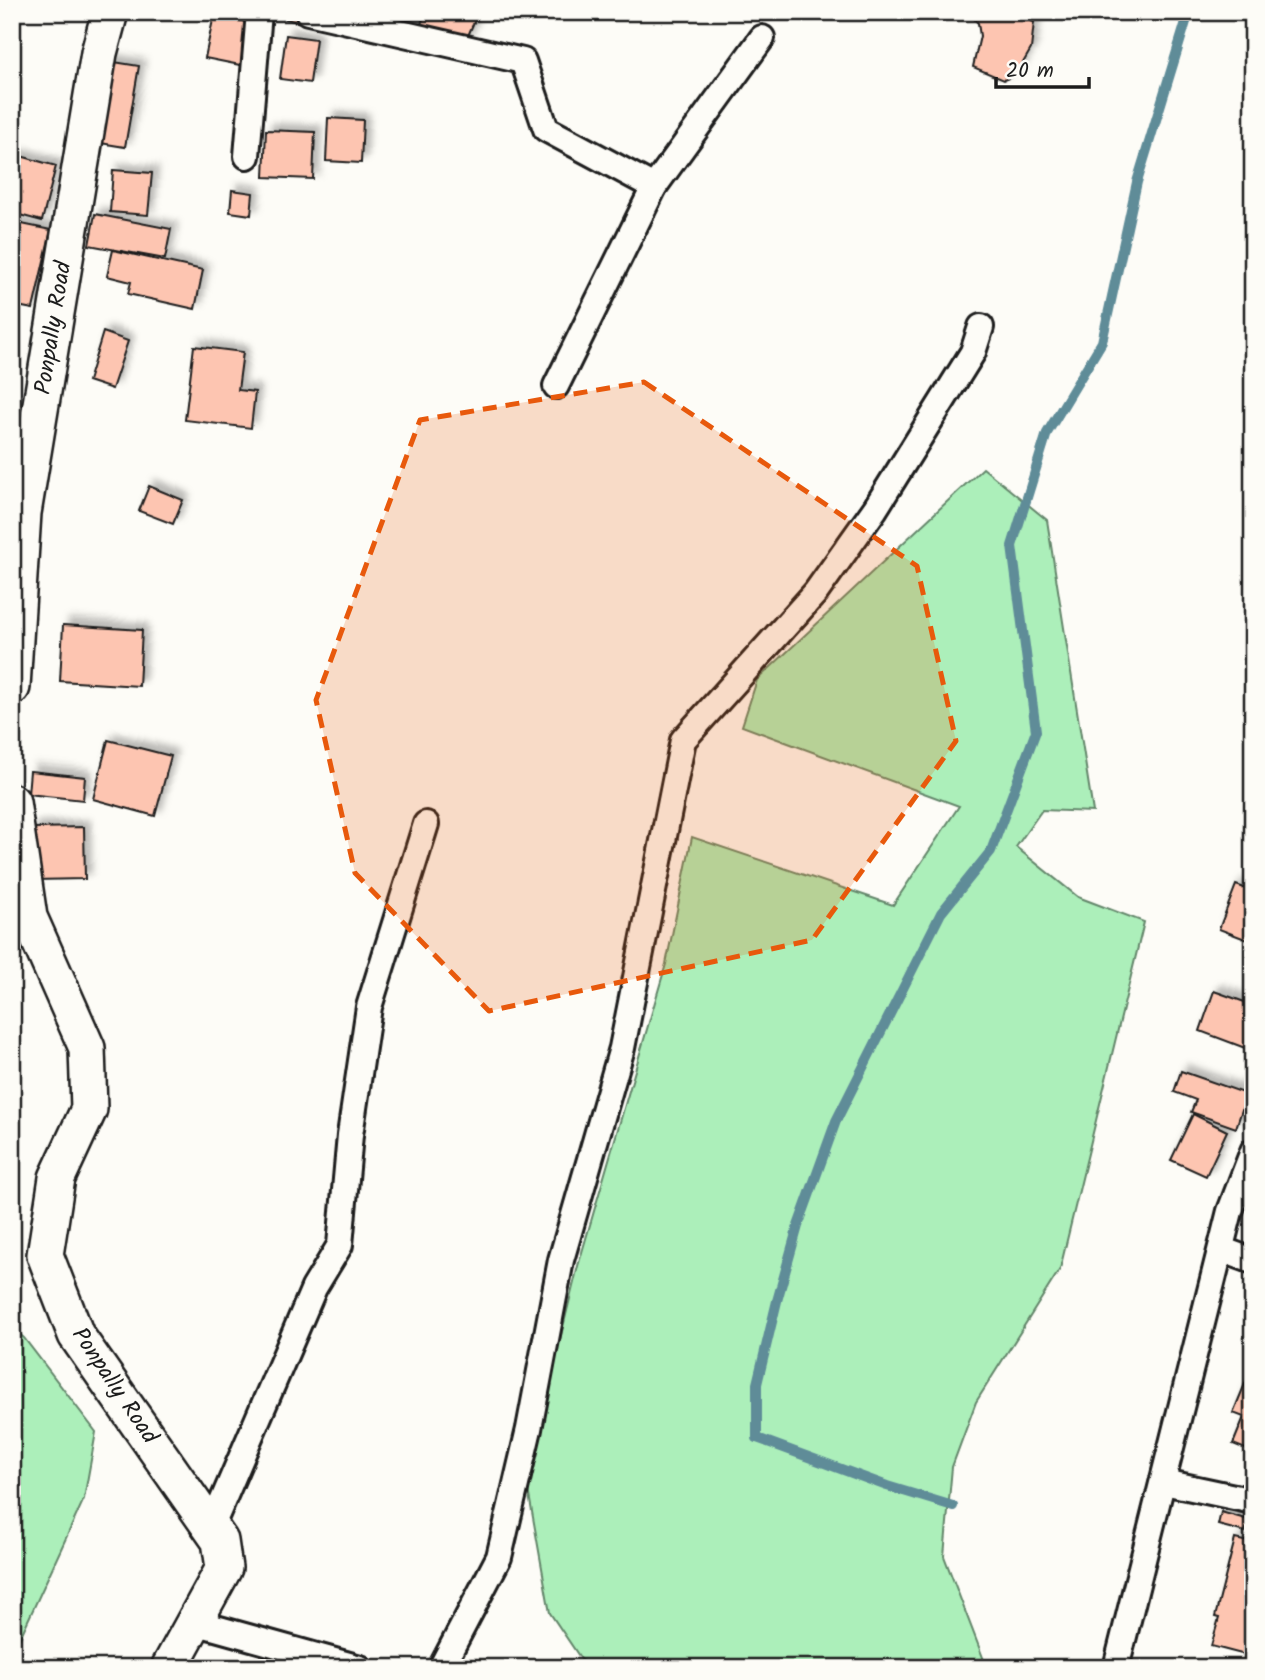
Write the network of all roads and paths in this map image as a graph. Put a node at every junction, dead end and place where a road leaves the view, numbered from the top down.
1 (110, 12) edge
2 (259, 12) edge
3 (309, 12) edge
4 (762, 38) dead end
5 (247, 156) dead end
6 (654, 187) junction
7 (981, 327) dead end
8 (556, 386) dead end
9 (12, 687) edge
10 (12, 802) edge
11 (426, 824) dead end
12 (1253, 1151) edge
13 (1223, 1250) junction
14 (1253, 1261) edge
15 (1164, 1482) junction
16 (1253, 1501) edge
17 (211, 1528) junction
18 (194, 1622) junction
19 (169, 1668) edge
20 (360, 1668) edge
21 (441, 1668) edge
22 (1116, 1668) edge

1 - 9 main road, Ponpally Road
2 - 5 street
3 - 6 street
4 - 6 street
6 - 8 street
7 - 21 street
10 - 17 main road, Ponpally Road
11 - 17 street
12 - 13 street
13 - 14 street
13 - 15 street
15 - 16 street
15 - 22 street
17 - 18 main road, Ponpally Road
18 - 19 main road, Ponpally Road
18 - 20 street

